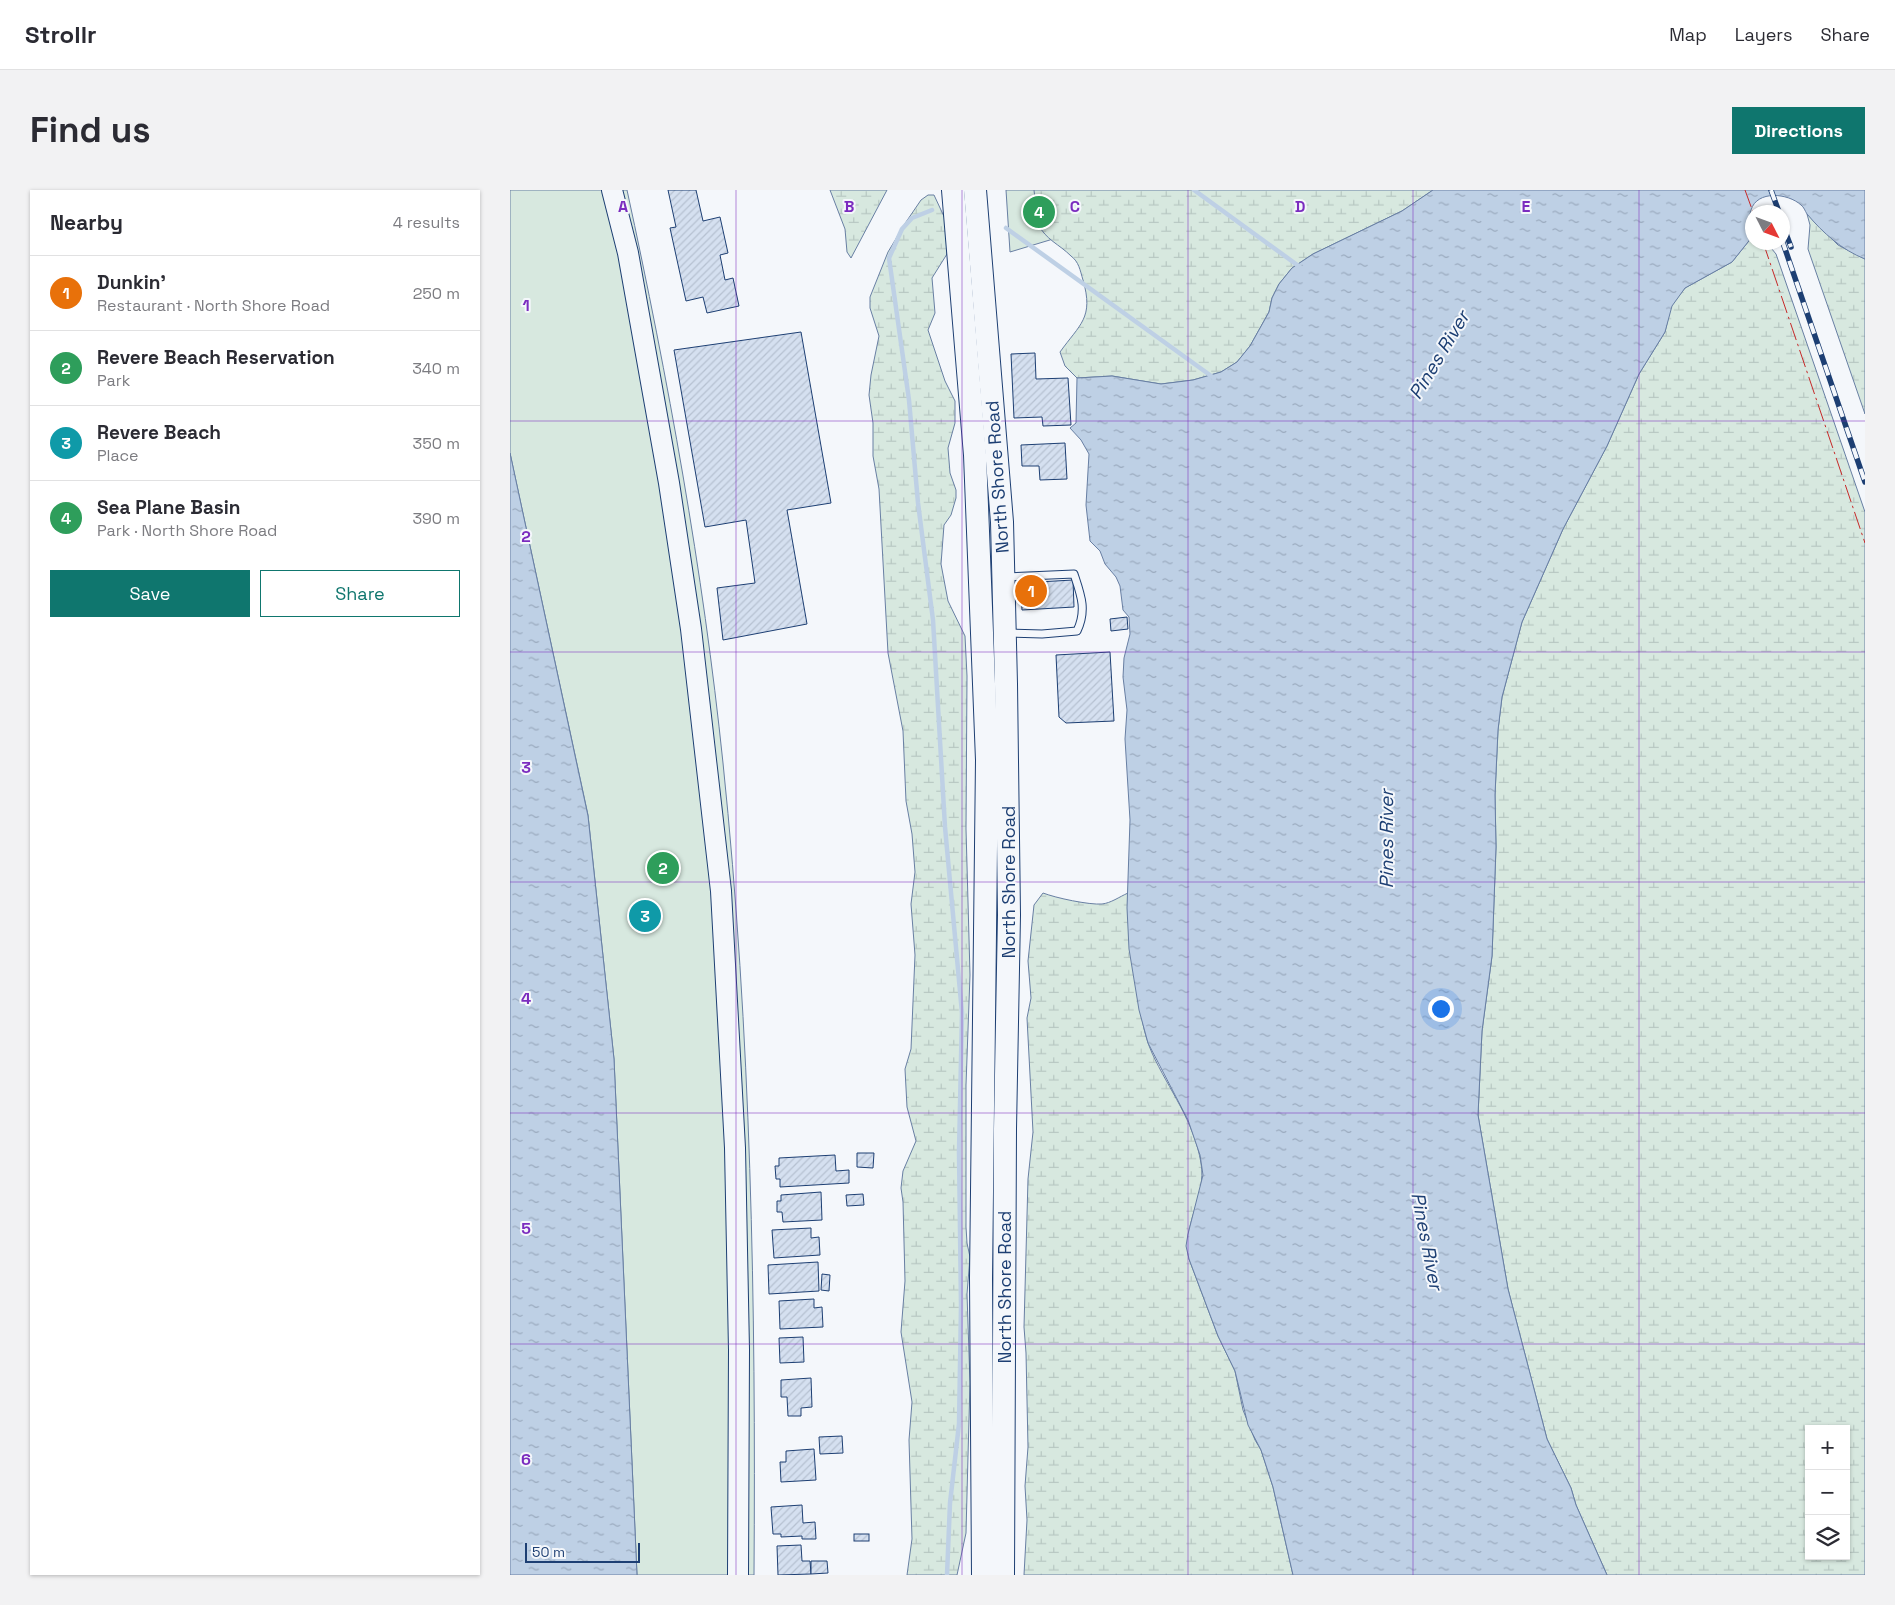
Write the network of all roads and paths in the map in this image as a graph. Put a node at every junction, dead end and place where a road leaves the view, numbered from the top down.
1 (612, 190) edge
2 (953, 190) edge
3 (975, 190) edge
4 (1004, 577) junction
5 (1005, 633) junction
6 (738, 1575) edge
7 (988, 1575) edge

1 - 6 main road
2 - 7 highway, North Shore Road
3 - 4 highway, North Shore Road
4 - 5 highway, North Shore Road
4 - 5 lane
5 - 7 highway, North Shore Road

